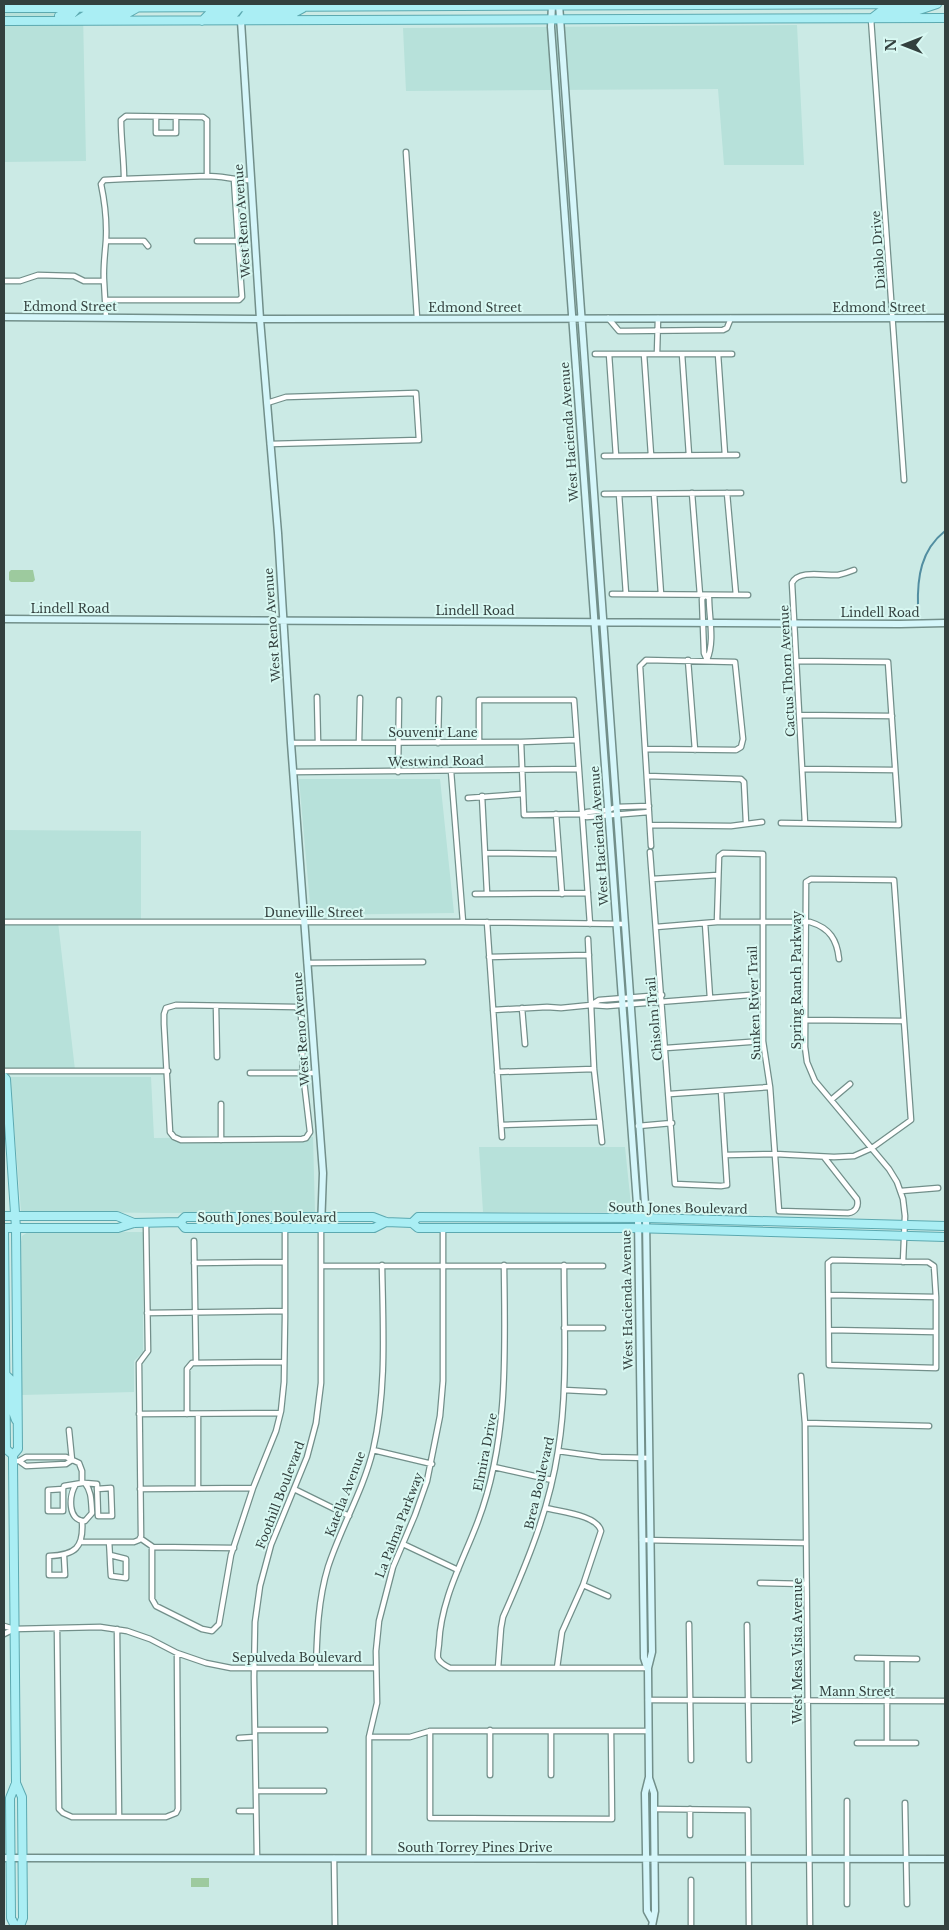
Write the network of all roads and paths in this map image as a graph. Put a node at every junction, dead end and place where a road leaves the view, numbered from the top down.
1 (919, 4) edge
2 (937, 4) edge
3 (79, 5) edge
4 (240, 5) edge
5 (555, 5) edge
6 (138, 7) junction
7 (307, 7) junction
8 (4, 8) edge
9 (945, 18) edge
10 (871, 19) junction
11 (4, 20) edge
12 (34, 20) junction
13 (78, 20) junction
14 (550, 20) junction
15 (560, 20) junction
16 (202, 21) junction
17 (241, 21) junction
18 (565, 99) junction
19 (556, 100) junction
20 (156, 116) junction
21 (176, 117) junction
22 (406, 152) dead end
23 (207, 176) junction
24 (124, 179) junction
25 (234, 180) junction
26 (250, 180) junction
27 (573, 210) junction
28 (566, 217) junction
29 (573, 219) junction
30 (106, 241) junction
31 (198, 241) dead end
32 (238, 241) junction
33 (148, 246) dead end
34 (4, 281) edge
35 (104, 281) junction
36 (105, 300) junction
37 (4, 317) edge
38 (106, 317) junction
39 (417, 318) junction
40 (572, 318) junction
41 (580, 318) junction
42 (608, 318) junction
43 (643, 318) junction
44 (658, 318) junction
45 (731, 318) junction
46 (893, 318) junction
47 (945, 318) edge
48 (260, 319) junction
49 (643, 331) junction
50 (657, 331) junction
51 (595, 354) dead end
52 (609, 354) junction
53 (644, 354) junction
54 (657, 354) junction
55 (682, 354) junction
56 (718, 354) junction
57 (732, 354) dead end
58 (267, 403) junction
59 (580, 424) junction
60 (588, 424) junction
61 (581, 432) junction
62 (588, 432) junction
63 (270, 444) junction
64 (651, 455) junction
65 (689, 455) junction
66 (725, 455) junction
67 (737, 455) dead end
68 (604, 456) dead end
69 (616, 456) junction
70 (904, 480) dead end
71 (692, 493) junction
72 (728, 493) junction
73 (741, 493) dead end
74 (604, 494) dead end
75 (619, 494) junction
76 (654, 494) junction
77 (589, 548) junction
78 (597, 548) junction
79 (854, 570) dead end
80 (612, 594) dead end
81 (626, 594) junction
82 (661, 594) junction
83 (706, 594) junction
84 (700, 595) junction
85 (736, 595) junction
86 (748, 595) dead end
87 (4, 619) edge
88 (283, 620) junction
89 (594, 622) junction
90 (602, 622) junction
91 (706, 623) junction
92 (793, 623) junction
93 (945, 623) edge
94 (688, 660) junction
95 (707, 660) junction
96 (796, 661) junction
97 (317, 697) dead end
98 (360, 698) dead end
99 (439, 699) dead end
100 (399, 700) dead end
101 (799, 715) junction
102 (892, 716) junction
103 (576, 740) junction
104 (360, 742) junction
105 (479, 742) junction
106 (521, 742) junction
107 (291, 743) junction
108 (318, 743) junction
109 (398, 743) junction
110 (438, 743) junction
111 (646, 749) junction
112 (694, 750) junction
113 (578, 769) junction
114 (802, 769) junction
115 (896, 770) junction
116 (451, 771) junction
117 (522, 771) junction
118 (294, 772) junction
119 (398, 772) junction
120 (647, 776) junction
121 (523, 794) junction
122 (482, 796) junction
123 (468, 798) dead end
124 (649, 806) junction
125 (616, 810) junction
126 (649, 812) junction
127 (608, 813) junction
128 (556, 814) junction
129 (582, 814) junction
130 (762, 822) dead end
131 (746, 823) junction
132 (781, 823) dead end
133 (805, 824) junction
134 (650, 825) junction
135 (651, 846) dead end
136 (650, 852) dead end
137 (485, 853) junction
138 (559, 854) junction
139 (718, 874) junction
140 (652, 879) junction
141 (487, 893) junction
142 (588, 893) junction
143 (475, 894) dead end
144 (562, 894) junction
145 (4, 922) edge
146 (304, 922) junction
147 (463, 922) junction
148 (486, 922) junction
149 (717, 922) junction
150 (763, 922) junction
151 (806, 922) junction
152 (705, 923) junction
153 (590, 924) junction
154 (616, 924) junction
155 (624, 924) junction
156 (656, 927) junction
157 (588, 939) dead end
158 (589, 955) junction
159 (489, 957) junction
160 (840, 959) dead end
161 (423, 962) dead end
162 (307, 963) junction
163 (763, 994) junction
164 (662, 995) junction
165 (710, 998) junction
166 (630, 1001) junction
167 (662, 1001) junction
168 (622, 1002) junction
169 (591, 1005) junction
170 (216, 1006) junction
171 (522, 1008) junction
172 (493, 1010) junction
173 (805, 1020) junction
174 (904, 1021) junction
175 (763, 1041) junction
176 (525, 1044) dead end
177 (666, 1048) junction
178 (216, 1056) dead end
179 (594, 1069) junction
180 (4, 1071) edge
181 (168, 1071) junction
182 (497, 1072) junction
183 (250, 1073) dead end
184 (304, 1073) junction
185 (315, 1073) junction
186 (4, 1077) edge
187 (850, 1084) dead end
188 (770, 1087) junction
189 (722, 1091) junction
190 (670, 1094) junction
191 (831, 1100) junction
192 (221, 1104) dead end
193 (600, 1122) junction
194 (672, 1123) junction
195 (501, 1125) junction
196 (632, 1126) junction
197 (639, 1126) junction
198 (502, 1137) dead end
199 (221, 1140) junction
200 (602, 1142) dead end
201 (872, 1148) junction
202 (775, 1154) junction
203 (725, 1155) junction
204 (824, 1157) junction
205 (938, 1188) dead end
206 (901, 1191) junction
207 (4, 1216) edge
208 (16, 1216) junction
209 (322, 1217) junction
210 (496, 1217) junction
211 (642, 1218) junction
212 (180, 1222) junction
213 (386, 1222) junction
214 (134, 1223) junction
215 (146, 1223) junction
216 (412, 1223) junction
217 (905, 1225) junction
218 (945, 1226) edge
219 (4, 1228) edge
220 (16, 1228) junction
221 (285, 1228) junction
222 (321, 1228) junction
223 (443, 1228) junction
224 (496, 1228) junction
225 (637, 1228) junction
226 (646, 1229) junction
227 (905, 1236) junction
228 (945, 1237) edge
229 (194, 1241) dead end
230 (285, 1262) junction
231 (903, 1262) junction
232 (194, 1263) junction
233 (382, 1265) junction
234 (504, 1265) junction
235 (564, 1265) junction
236 (321, 1266) junction
237 (443, 1266) junction
238 (602, 1266) dead end
239 (829, 1295) junction
240 (936, 1297) junction
241 (638, 1306) junction
242 (647, 1306) junction
243 (285, 1311) junction
244 (147, 1313) junction
245 (195, 1313) junction
246 (564, 1328) junction
247 (603, 1328) dead end
248 (829, 1330) junction
249 (936, 1332) junction
250 (196, 1362) junction
251 (284, 1362) junction
252 (6, 1374) junction
253 (801, 1376) dead end
254 (564, 1390) junction
255 (604, 1392) dead end
256 (648, 1411) junction
257 (640, 1412) junction
258 (280, 1413) junction
259 (140, 1414) junction
260 (187, 1414) junction
261 (198, 1414) junction
262 (18, 1423) junction
263 (804, 1423) junction
264 (929, 1426) dead end
265 (69, 1430) dead end
266 (373, 1450) junction
267 (558, 1451) junction
268 (641, 1458) junction
269 (649, 1458) junction
270 (15, 1459) junction
271 (72, 1460) junction
272 (432, 1464) junction
273 (494, 1466) junction
274 (552, 1480) junction
275 (83, 1483) junction
276 (76, 1484) junction
277 (198, 1488) junction
278 (254, 1488) junction
279 (97, 1489) junction
280 (140, 1489) junction
281 (294, 1489) junction
282 (63, 1490) junction
283 (546, 1508) junction
284 (349, 1516) junction
285 (82, 1521) junction
286 (140, 1538) junction
287 (642, 1540) junction
288 (650, 1540) junction
289 (81, 1542) junction
290 (109, 1542) junction
291 (806, 1542) junction
292 (403, 1544) junction
293 (152, 1547) junction
294 (234, 1548) junction
295 (110, 1555) junction
296 (64, 1556) junction
297 (458, 1570) junction
298 (760, 1583) dead end
299 (806, 1584) junction
300 (583, 1585) junction
301 (608, 1596) dead end
302 (643, 1616) junction
303 (651, 1616) junction
304 (688, 1624) dead end
305 (747, 1624) dead end
306 (4, 1626) edge
307 (57, 1628) junction
308 (14, 1629) junction
309 (117, 1629) junction
310 (4, 1634) edge
311 (177, 1654) junction
312 (857, 1658) dead end
313 (888, 1659) junction
314 (917, 1659) dead end
315 (316, 1668) junction
316 (376, 1668) junction
317 (498, 1668) junction
318 (558, 1668) junction
319 (648, 1668) junction
320 (254, 1669) junction
321 (648, 1700) junction
322 (690, 1700) junction
323 (748, 1700) junction
324 (807, 1701) junction
325 (887, 1701) junction
326 (945, 1702) edge
327 (255, 1730) junction
328 (325, 1730) dead end
329 (490, 1730) junction
330 (430, 1731) junction
331 (551, 1731) junction
332 (611, 1731) junction
333 (648, 1731) junction
334 (369, 1737) junction
335 (239, 1738) dead end
336 (255, 1738) junction
337 (857, 1743) dead end
338 (887, 1743) junction
339 (916, 1743) dead end
340 (691, 1760) dead end
341 (749, 1760) dead end
342 (490, 1775) dead end
343 (551, 1775) dead end
344 (649, 1777) junction
345 (16, 1783) junction
346 (256, 1791) junction
347 (324, 1791) dead end
348 (847, 1801) dead end
349 (905, 1803) dead end
350 (654, 1809) junction
351 (690, 1809) junction
352 (239, 1811) dead end
353 (256, 1811) junction
354 (119, 1817) junction
355 (690, 1835) dead end
356 (7, 1858) edge
357 (23, 1858) junction
358 (257, 1858) junction
359 (334, 1858) junction
360 (369, 1858) junction
361 (646, 1858) junction
362 (655, 1858) junction
363 (749, 1858) junction
364 (809, 1859) junction
365 (847, 1859) junction
366 (906, 1859) junction
367 (945, 1859) edge
368 (691, 1880) dead end
369 (847, 1904) dead end
370 (907, 1904) dead end
371 (652, 1923) edge
372 (15, 1926) edge
373 (20, 1926) edge
374 (335, 1926) edge
375 (691, 1926) edge
376 (750, 1926) edge
377 (810, 1926) edge

1 - 5 main road
2 - 10 main road
3 - 6 main road
3 - 8 main road
3 - 12 main road
4 - 6 main road
4 - 7 main road
4 - 16 main road
5 - 7 main road
5 - 14 main road, West Hacienda Avenue
5 - 15 main road, West Hacienda Avenue
6 - 13 main road
7 - 17 main road
9 - 10 main road
10 - 15 main road
10 - 46 street, Diablo Drive
11 - 12 main road
12 - 13 main road
13 - 16 main road
14 - 15 main road
14 - 17 main road
14 - 19 main road, West Hacienda Avenue
15 - 18 main road, West Hacienda Avenue
16 - 17 main road
17 - 26 main road, West Reno Avenue
18 - 19 main road
18 - 27 main road, West Hacienda Avenue
19 - 28 main road, West Hacienda Avenue
20 - 21 street
20 - 21 street
20 - 24 street
21 - 23 street
22 - 39 street
23 - 24 street
23 - 25 street
24 - 30 street
25 - 26 street
25 - 32 street
26 - 48 main road, West Reno Avenue
27 - 28 main road
27 - 29 main road, West Hacienda Avenue
28 - 29 main road
28 - 40 main road, West Hacienda Avenue
29 - 41 main road, West Hacienda Avenue
30 - 33 street
30 - 35 street
31 - 32 street
32 - 36 street
34 - 35 street
35 - 36 street
36 - 38 street
37 - 38 main road, Edmond Street
38 - 48 main road, Edmond Street
39 - 40 main road, Edmond Street
39 - 48 main road, Edmond Street
40 - 41 main road, Edmond Street
40 - 59 main road, West Hacienda Avenue
41 - 42 main road, Edmond Street
41 - 60 main road, West Hacienda Avenue
42 - 43 main road, Edmond Street
42 - 49 street
43 - 44 main road, Edmond Street
43 - 49 street
44 - 45 main road, Edmond Street
44 - 50 street
45 - 46 main road, Edmond Street
45 - 50 street
46 - 47 main road, Edmond Street
46 - 70 street, Diablo Drive
48 - 58 main road, West Reno Avenue
49 - 50 street
50 - 54 street
51 - 52 street
52 - 53 street
52 - 69 street
53 - 54 street
53 - 64 street
54 - 55 street
55 - 56 street
55 - 65 street
56 - 57 street
56 - 66 street
58 - 63 main road, West Reno Avenue
58 - 63 street
59 - 60 main road
59 - 61 main road, West Hacienda Avenue
60 - 62 main road, West Hacienda Avenue
61 - 62 main road
61 - 77 main road, West Hacienda Avenue
62 - 78 main road, West Hacienda Avenue
63 - 88 main road, West Reno Avenue
64 - 65 street
64 - 69 street
65 - 66 street
66 - 67 street
68 - 69 street
71 - 72 street
71 - 76 street
71 - 84 street
72 - 73 street
72 - 85 street
74 - 75 street
75 - 76 street
75 - 81 street
76 - 82 street
77 - 78 main road
77 - 89 main road, West Hacienda Avenue
78 - 90 main road, West Hacienda Avenue
79 - 92 street, Cactus Thorn Avenue
80 - 81 street
81 - 82 street
82 - 84 street
83 - 84 street
83 - 85 street
83 - 91 street
85 - 86 street
87 - 88 main road, Lindell Road
88 - 89 main road, Lindell Road
88 - 107 main road, West Reno Avenue
89 - 90 main road, Lindell Road
89 - 127 main road, West Hacienda Avenue
90 - 91 main road, Lindell Road
90 - 125 main road, West Hacienda Avenue
91 - 92 main road, Lindell Road
91 - 95 street
92 - 93 main road, Lindell Road
92 - 96 street, Cactus Thorn Avenue
94 - 95 street
94 - 111 street
94 - 112 street
95 - 112 street
96 - 101 street, Cactus Thorn Avenue
96 - 102 street
97 - 108 street
98 - 104 street
99 - 110 street
100 - 109 street
101 - 102 street
101 - 114 street, Cactus Thorn Avenue
102 - 115 street
103 - 105 street
103 - 106 street, Souvenir Lane
103 - 113 street
104 - 108 street, Souvenir Lane
104 - 109 street, Souvenir Lane
105 - 106 street, Souvenir Lane
105 - 110 street, Souvenir Lane
106 - 117 street
107 - 108 street, Souvenir Lane
107 - 118 main road, West Reno Avenue
109 - 110 street, Souvenir Lane
109 - 119 street
111 - 112 street
111 - 120 street
113 - 117 street, Westwind Road
113 - 129 street
114 - 115 street
114 - 133 street, Cactus Thorn Avenue
115 - 133 street
116 - 117 street, Westwind Road
116 - 119 street, Westwind Road
116 - 147 street
117 - 121 street
118 - 119 street, Westwind Road
118 - 146 main road, West Reno Avenue
120 - 124 street
120 - 131 street
121 - 122 street
121 - 128 street
122 - 123 street
122 - 137 street
124 - 125 street
124 - 126 street
125 - 126 street
125 - 127 street
125 - 155 main road, West Hacienda Avenue
126 - 134 street
127 - 129 street
127 - 154 main road, West Hacienda Avenue
128 - 129 street
128 - 138 street
129 - 142 street
130 - 131 street
131 - 134 street
132 - 133 street
134 - 135 street
136 - 140 street, Chisolm Trail
137 - 138 street
137 - 141 street
138 - 144 street
139 - 140 street
139 - 149 street
139 - 150 street, Sunken River Trail
140 - 156 street, Chisolm Trail
141 - 143 street
141 - 144 street
142 - 144 street
142 - 153 street
145 - 146 street, Duneville Street
146 - 147 street, Duneville Street
146 - 162 main road, West Reno Avenue
147 - 148 street, Duneville Street
148 - 153 street, Duneville Street
148 - 159 street
149 - 150 street
149 - 152 street
150 - 151 street
150 - 163 street, Sunken River Trail
151 - 160 street
151 - 173 street, Spring Ranch Parkway
151 - 174 street, Spring Ranch Parkway
152 - 156 street
152 - 165 street
153 - 154 street, Duneville Street
154 - 155 street, Duneville Street
154 - 168 main road, West Hacienda Avenue
155 - 166 main road, West Hacienda Avenue
156 - 164 street, Chisolm Trail
157 - 158 street
158 - 159 street
158 - 169 street
159 - 172 street
161 - 162 street
162 - 185 main road, West Reno Avenue
163 - 165 street
163 - 175 street, Sunken River Trail
164 - 166 street
164 - 167 street, Chisolm Trail
165 - 167 street
166 - 167 street
166 - 168 street
166 - 197 main road, West Hacienda Avenue
167 - 177 street, Chisolm Trail
168 - 169 street
168 - 196 main road, West Hacienda Avenue
169 - 171 street
169 - 179 street
170 - 178 street
170 - 181 street
170 - 184 street
171 - 172 street
171 - 176 street
172 - 182 street
173 - 174 street
173 - 191 street, Spring Ranch Parkway
174 - 201 street
175 - 177 street
175 - 188 street, Sunken River Trail
177 - 190 street, Chisolm Trail
179 - 182 street
179 - 193 street
180 - 181 street
181 - 199 street
182 - 195 street
183 - 184 street
184 - 185 street
184 - 199 street
185 - 209 main road, West Reno Avenue
186 - 208 main road
187 - 191 street
188 - 189 street
188 - 202 street, Sunken River Trail
189 - 190 street
189 - 203 street
190 - 194 street, Chisolm Trail
191 - 201 street, Spring Ranch Parkway
192 - 199 street
193 - 195 street
193 - 200 street
194 - 197 street
194 - 203 street, Chisolm Trail
195 - 198 street
196 - 197 street
196 - 211 main road, West Hacienda Avenue
197 - 211 main road, West Hacienda Avenue
201 - 204 street
201 - 206 street, Spring Ranch Parkway
202 - 203 street
202 - 204 street
202 - 204 street, Sunken River Trail
205 - 206 street
206 - 217 street, Spring Ranch Parkway
207 - 208 main road, South Jones Boulevard
208 - 214 main road, South Jones Boulevard
208 - 220 main road
209 - 212 main road, South Jones Boulevard
209 - 213 main road, South Jones Boulevard
209 - 222 main road, West Reno Avenue
210 - 211 main road, South Jones Boulevard
210 - 216 main road, South Jones Boulevard
210 - 224 main road
211 - 217 main road, South Jones Boulevard
211 - 225 main road, West Hacienda Avenue
211 - 226 main road, West Hacienda Avenue
212 - 215 main road, South Jones Boulevard
212 - 221 main road, South Jones Boulevard
213 - 216 main road, South Jones Boulevard
213 - 222 main road, South Jones Boulevard
214 - 215 main road, South Jones Boulevard
214 - 220 main road, South Jones Boulevard
215 - 244 street
216 - 223 main road, South Jones Boulevard
217 - 218 main road, South Jones Boulevard
217 - 227 street, Spring Ranch Parkway
219 - 220 main road, South Jones Boulevard
219 - 252 main road
220 - 262 main road
221 - 222 main road, South Jones Boulevard
221 - 230 street
222 - 236 street, Foothill Boulevard
223 - 224 main road, South Jones Boulevard
223 - 237 street, La Palma Parkway
224 - 225 main road, South Jones Boulevard
225 - 226 main road, South Jones Boulevard
225 - 241 main road, West Hacienda Avenue
226 - 227 main road, South Jones Boulevard
226 - 242 main road, West Hacienda Avenue
227 - 228 main road, South Jones Boulevard
227 - 231 street, Spring Ranch Parkway
229 - 232 street
230 - 232 street
230 - 243 street
231 - 239 street
231 - 240 street
232 - 245 street
233 - 236 street
233 - 237 street
233 - 266 street, Katella Avenue
234 - 235 street
234 - 237 street
234 - 273 street, Elmira Drive
235 - 238 street
235 - 246 street, Brea Boulevard
236 - 281 street, Foothill Boulevard
237 - 272 street, La Palma Parkway
239 - 240 street
239 - 248 street
240 - 249 street
241 - 242 main road
241 - 257 main road, West Hacienda Avenue
242 - 256 main road, West Hacienda Avenue
243 - 245 street
243 - 251 street
244 - 245 street
244 - 259 street
245 - 250 street
246 - 247 street
246 - 254 street, Brea Boulevard
248 - 249 street
248 - 249 street
250 - 251 street
250 - 260 street
251 - 258 street
252 - 262 main road
252 - 270 main road
253 - 263 street, West Mesa Vista Avenue
254 - 255 street
254 - 267 street, Brea Boulevard
256 - 257 main road
256 - 269 main road, West Hacienda Avenue
257 - 268 main road, West Hacienda Avenue
258 - 261 street
258 - 278 street
259 - 260 street
259 - 280 street
260 - 261 street
261 - 277 street
262 - 270 main road
263 - 264 street
263 - 291 street, West Mesa Vista Avenue
265 - 271 street
266 - 272 street
266 - 284 street, Katella Avenue
267 - 268 street
267 - 274 street, Brea Boulevard
268 - 269 street
268 - 287 main road, West Hacienda Avenue
269 - 288 main road, West Hacienda Avenue
270 - 271 street
270 - 271 street
270 - 308 main road
271 - 275 street
272 - 292 street, La Palma Parkway
273 - 274 street
273 - 297 street, Elmira Drive
274 - 283 street, Brea Boulevard
275 - 276 street
275 - 279 street
275 - 285 street
276 - 282 street
276 - 285 street
277 - 278 street
277 - 280 street
278 - 294 street
279 - 279 street
280 - 286 street
281 - 284 street
281 - 320 street, Foothill Boulevard
282 - 282 street
283 - 300 street
283 - 317 street, Brea Boulevard
284 - 315 street, Katella Avenue
285 - 289 street
286 - 290 street
286 - 293 street
287 - 288 street
287 - 302 main road, West Hacienda Avenue
288 - 291 street
288 - 303 main road, West Hacienda Avenue
289 - 290 street
289 - 296 street
290 - 295 street
291 - 299 street, West Mesa Vista Avenue
292 - 297 street
292 - 316 street, La Palma Parkway
293 - 294 street
293 - 294 street
295 - 295 street
296 - 296 street
297 - 317 street, Elmira Drive
298 - 299 street
299 - 324 street, West Mesa Vista Avenue
300 - 301 street
300 - 318 street
302 - 303 main road
302 - 319 main road, West Hacienda Avenue
303 - 319 main road, West Hacienda Avenue
304 - 322 street
305 - 323 street
306 - 308 street, Sepulveda Boulevard
307 - 308 street, Sepulveda Boulevard
307 - 309 street, Sepulveda Boulevard
307 - 354 street
308 - 310 street, Sepulveda Boulevard
308 - 345 main road
309 - 311 street, Sepulveda Boulevard
309 - 354 street
311 - 320 street, Sepulveda Boulevard
311 - 354 street
312 - 313 street
313 - 314 street
313 - 325 street
315 - 316 street, Sepulveda Boulevard
315 - 320 street, Sepulveda Boulevard
316 - 334 street, La Palma Parkway
317 - 318 street
318 - 319 street
319 - 321 main road, West Hacienda Avenue
320 - 327 street, Foothill Boulevard
321 - 322 street, Mann Street
321 - 333 main road, West Hacienda Avenue
322 - 323 street, Mann Street
322 - 340 street
323 - 324 street, Mann Street
323 - 341 street
324 - 325 street, Mann Street
324 - 364 street, West Mesa Vista Avenue
325 - 326 street, Mann Street
325 - 338 street
327 - 328 street
327 - 336 street, Foothill Boulevard
329 - 330 street
329 - 331 street
329 - 342 street
330 - 332 street
330 - 334 street
331 - 332 street
331 - 343 street
332 - 333 street
333 - 344 main road, West Hacienda Avenue
334 - 360 street, La Palma Parkway
335 - 336 street
336 - 346 street, Foothill Boulevard
337 - 338 street
338 - 339 street
344 - 350 main road, West Hacienda Avenue
344 - 361 main road, West Hacienda Avenue
345 - 356 main road
345 - 357 main road
346 - 347 street
346 - 353 street, Foothill Boulevard
348 - 365 street
349 - 366 street
350 - 351 street
350 - 362 main road, West Hacienda Avenue
351 - 355 street
351 - 363 street
352 - 353 street
353 - 358 street, Foothill Boulevard
356 - 357 main road, South Torrey Pines Drive
356 - 372 main road
357 - 358 main road, South Torrey Pines Drive
357 - 373 main road
358 - 359 main road, South Torrey Pines Drive
359 - 360 main road, South Torrey Pines Drive
359 - 374 street
360 - 361 main road, South Torrey Pines Drive
361 - 362 main road, South Torrey Pines Drive
361 - 371 main road, West Hacienda Avenue
362 - 363 main road, South Torrey Pines Drive
362 - 371 main road, West Hacienda Avenue
363 - 364 main road, South Torrey Pines Drive
363 - 376 street
364 - 365 main road, South Torrey Pines Drive
364 - 377 street, West Mesa Vista Avenue
365 - 366 main road, South Torrey Pines Drive
365 - 369 street
366 - 367 main road, South Torrey Pines Drive
366 - 370 street
368 - 375 street

